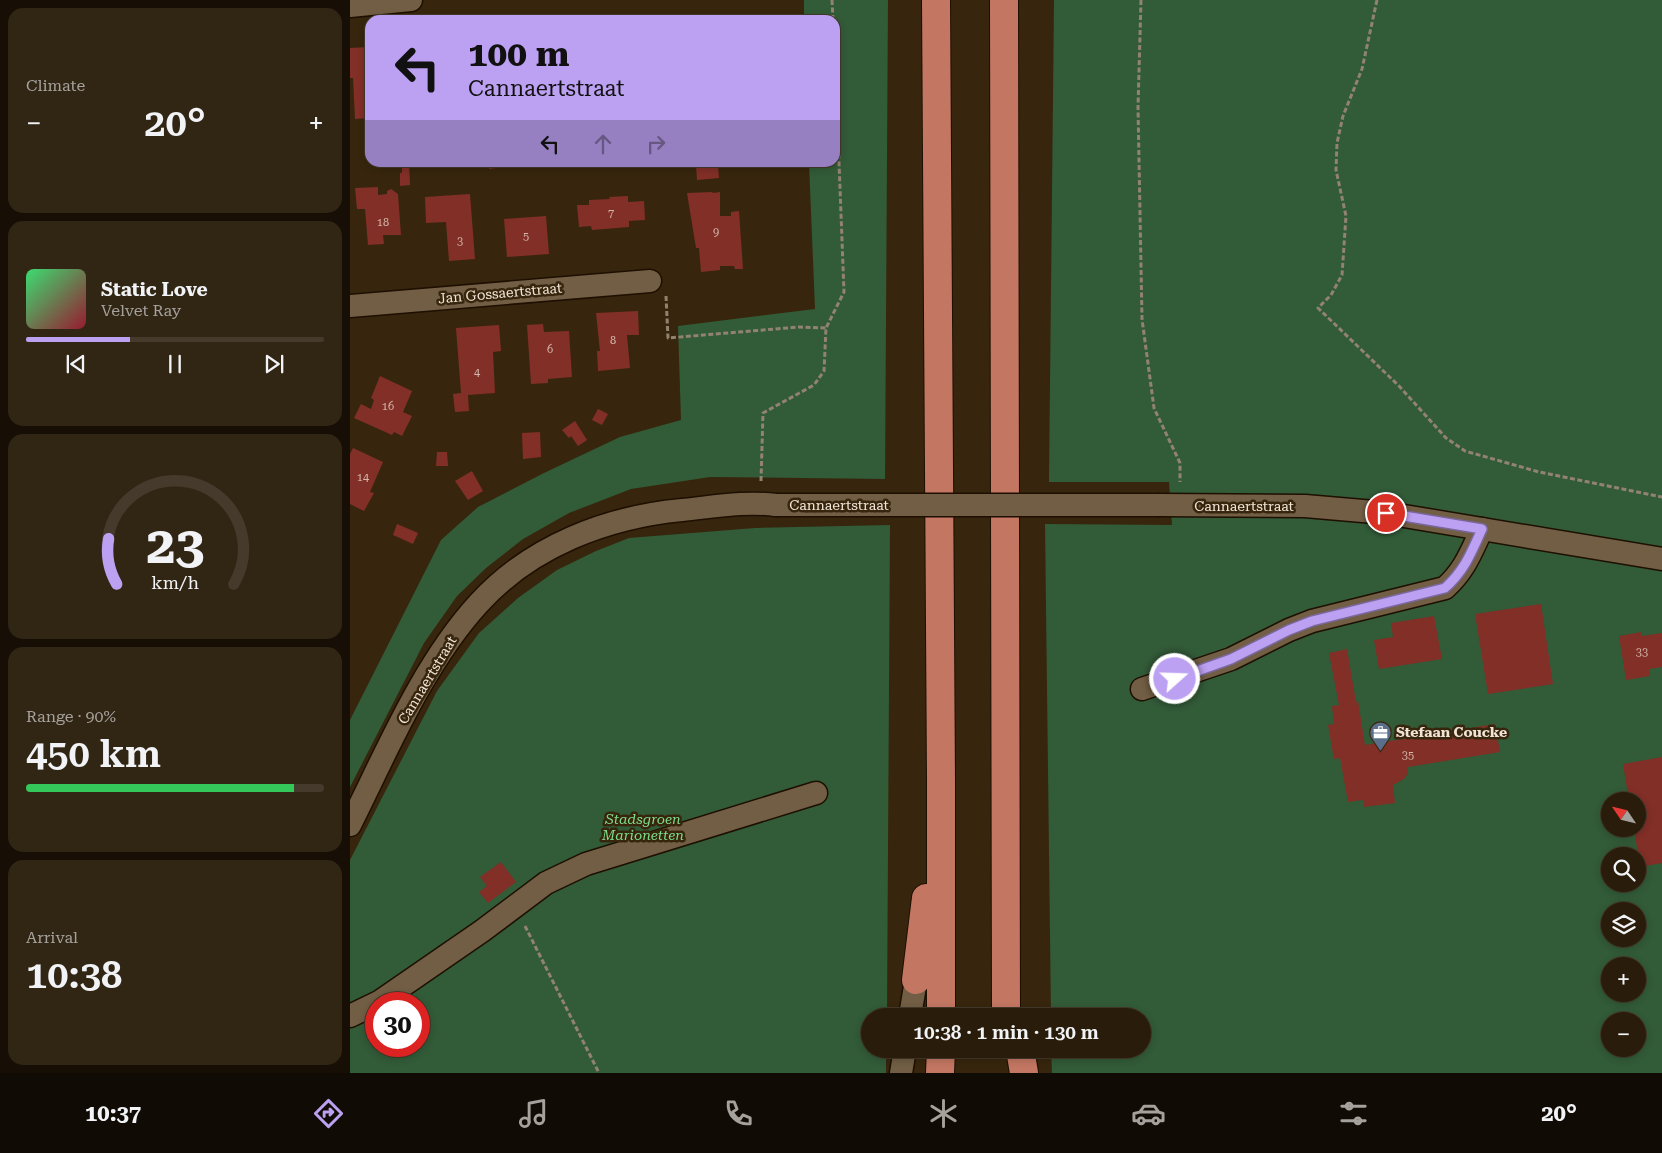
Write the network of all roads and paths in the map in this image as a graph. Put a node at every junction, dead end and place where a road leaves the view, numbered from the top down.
1 (411, 0) edge
2 (832, 0) edge
3 (936, 0) edge
4 (1004, 0) edge
5 (1141, 0) edge
6 (1377, 0) edge
7 (350, 6) edge
8 (833, 15) edge
9 (839, 167) edge
10 (650, 281) joint
11 (350, 306) edge
12 (826, 328) junction
13 (761, 472) dead end
14 (1180, 486) dead end
15 (1662, 497) edge
16 (1482, 529) junction
17 (1662, 559) edge
18 (1142, 689) dead end
19 (941, 782) junction
20 (816, 793) dead end
21 (350, 825) edge
22 (515, 906) junction
23 (1006, 967) junction
24 (916, 980) joint
25 (911, 1008) edge
26 (941, 1008) edge
27 (1006, 1008) edge
28 (1013, 1008) edge
29 (350, 1016) edge
30 (904, 1058) edge
31 (940, 1058) edge
32 (1006, 1058) edge
33 (1022, 1058) edge
34 (599, 1073) edge
35 (901, 1073) edge
36 (940, 1073) edge
37 (1005, 1073) edge
38 (1024, 1073) edge

1 - 7 street
2 - 8 path
3 - 19 highway
4 - 23 highway
5 - 14 path
6 - 15 path
9 - 12 path
10 - 11 street, Jan Gossaertstraat
10 - 12 path
12 - 13 path
16 - 17 street, Cannaertstraat
16 - 18 street
16 - 21 street, Cannaertstraat, bridge
19 - 24 highway
19 - 26 highway
20 - 22 street
22 - 29 street
22 - 34 path
23 - 27 highway
23 - 28 highway
24 - 25 street
30 - 35 street
31 - 36 highway
32 - 37 highway
33 - 38 highway

